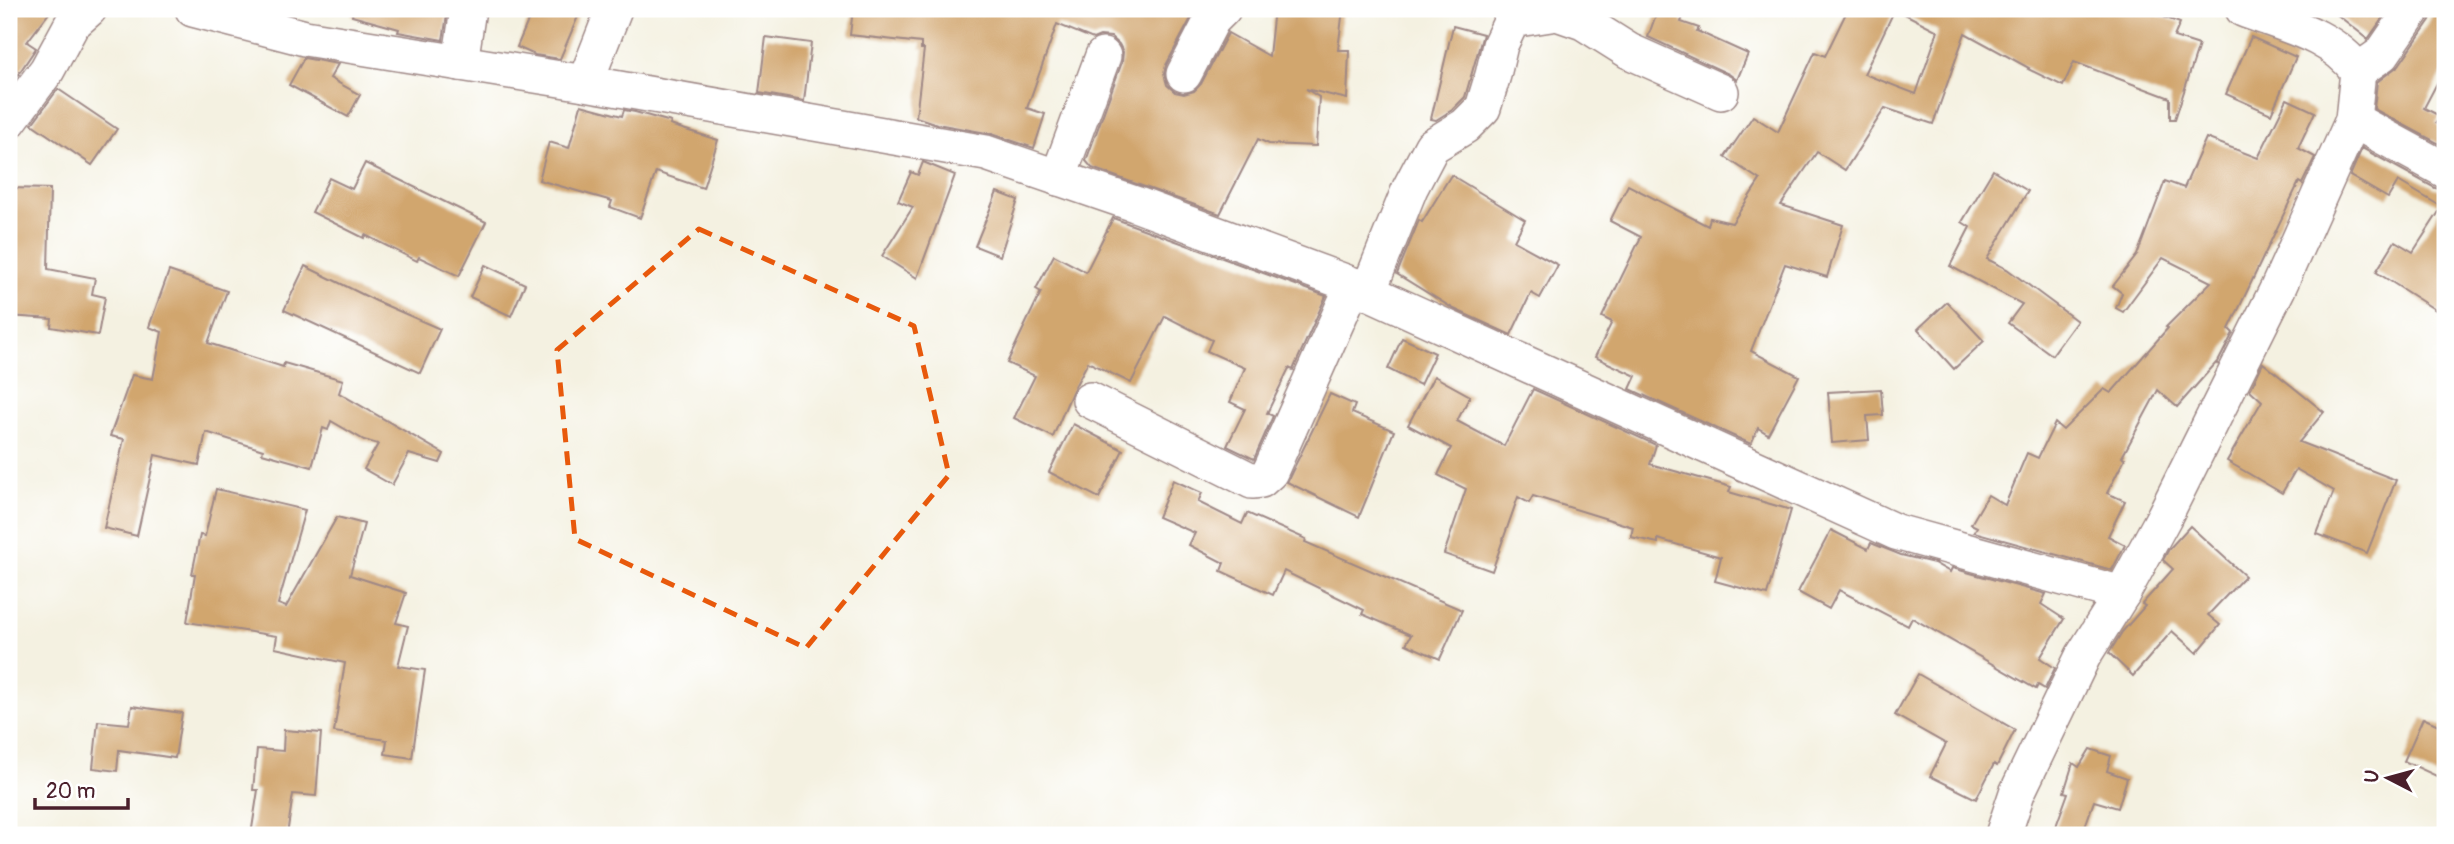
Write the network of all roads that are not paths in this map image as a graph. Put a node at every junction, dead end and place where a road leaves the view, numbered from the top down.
1 (89, 9) edge
2 (193, 9) edge
3 (468, 9) edge
4 (614, 9) edge
5 (1223, 9) edge
6 (2243, 9) edge
7 (2413, 9) edge
8 (1514, 14) edge
9 (1103, 56) dead end
10 (460, 63) junction
11 (2358, 71) junction
12 (1184, 74) dead end
13 (585, 83) junction
14 (1721, 92) dead end
15 (2353, 120) junction
16 (9, 121) edge
17 (2445, 170) edge
18 (1058, 178) junction
19 (1360, 289) junction
20 (1090, 400) dead end
21 (2122, 594) junction
22 (2003, 835) edge

1 - 16 street
2 - 10 street
3 - 10 street
4 - 13 street
5 - 12 street
6 - 11 street
7 - 11 street
8 - 14 street
8 - 19 street
9 - 18 street
10 - 13 street
11 - 15 street
13 - 18 street
15 - 17 street
15 - 21 street
18 - 19 street
19 - 20 street
19 - 21 street
21 - 22 street

